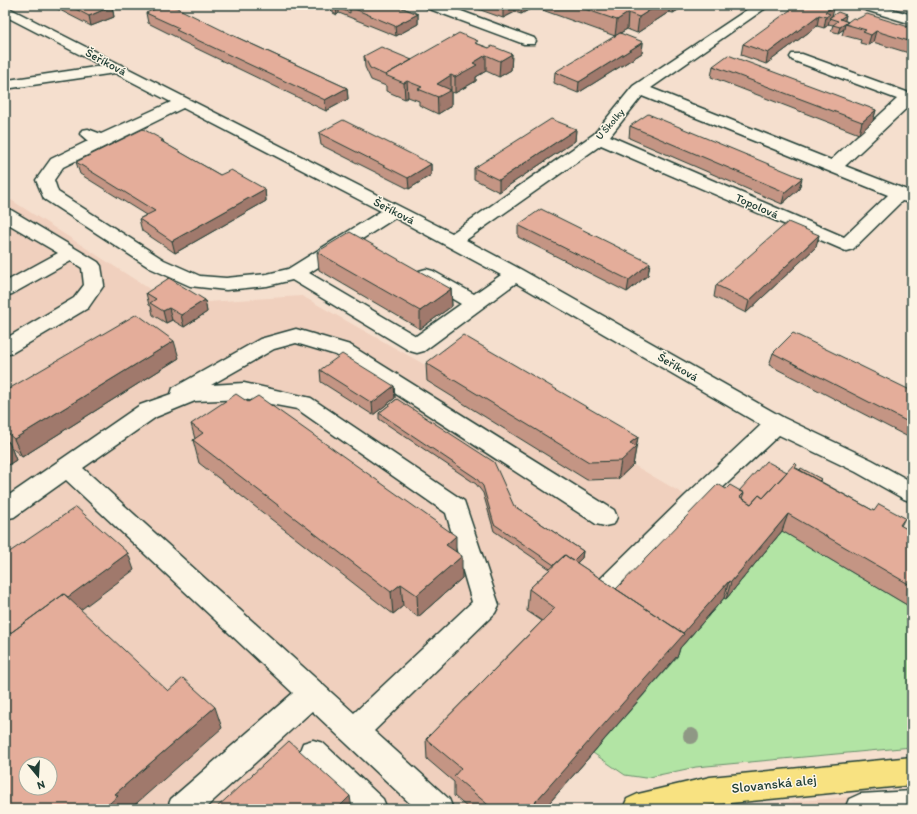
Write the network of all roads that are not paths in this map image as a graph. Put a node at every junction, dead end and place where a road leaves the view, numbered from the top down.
1 (432, 5) edge
2 (764, 5) edge
3 (864, 5) edge
4 (5, 10) edge
5 (912, 20) edge
6 (529, 41) dead end
7 (797, 57) dead end
8 (117, 68) junction
9 (8, 85) dead end
10 (639, 89) junction
11 (184, 102) junction
12 (600, 138) junction
13 (834, 167) junction
14 (906, 196) edge
15 (394, 211) junction
16 (5, 214) edge
17 (355, 236) junction
18 (453, 241) junction
19 (375, 247) edge
20 (72, 253) junction
21 (409, 266) edge
22 (295, 273) junction
23 (515, 274) junction
24 (5, 290) edge
25 (475, 303) junction
26 (5, 348) edge
27 (148, 411) junction
28 (776, 424) junction
29 (67, 467) junction
30 (912, 493) edge
31 (5, 510) edge
32 (605, 517) dead end
33 (605, 590) edge
34 (312, 694) junction
35 (354, 732) junction
36 (313, 753) dead end
37 (912, 771) edge
38 (912, 805) edge
39 (182, 809) edge
40 (372, 809) edge
41 (438, 809) edge
42 (638, 809) edge
43 (860, 809) edge

1 - 6 street
2 - 10 street, U Školky
3 - 5 street
4 - 8 street, Šeříková
7 - 13 street
8 - 9 street
8 - 11 street, Šeříková
10 - 12 street, U Školky
10 - 13 street, Topolová
11 - 15 street, Šeříková
11 - 22 street
12 - 14 street, Topolová
12 - 18 street, U Školky
13 - 14 street, Topolová
15 - 17 street
15 - 18 street, Šeříková
16 - 20 street
17 - 19 street
17 - 22 street
18 - 23 street, Šeříková
20 - 24 street
20 - 26 street
21 - 25 street
22 - 25 street
23 - 25 street
23 - 28 street, Šeříková
27 - 29 street
27 - 32 street
27 - 35 street
28 - 30 street, Šeříková
28 - 33 street
29 - 31 street
29 - 34 street
34 - 35 street
34 - 39 street
35 - 41 street
36 - 40 street
37 - 42 main road, Slovanská alej
38 - 43 street

